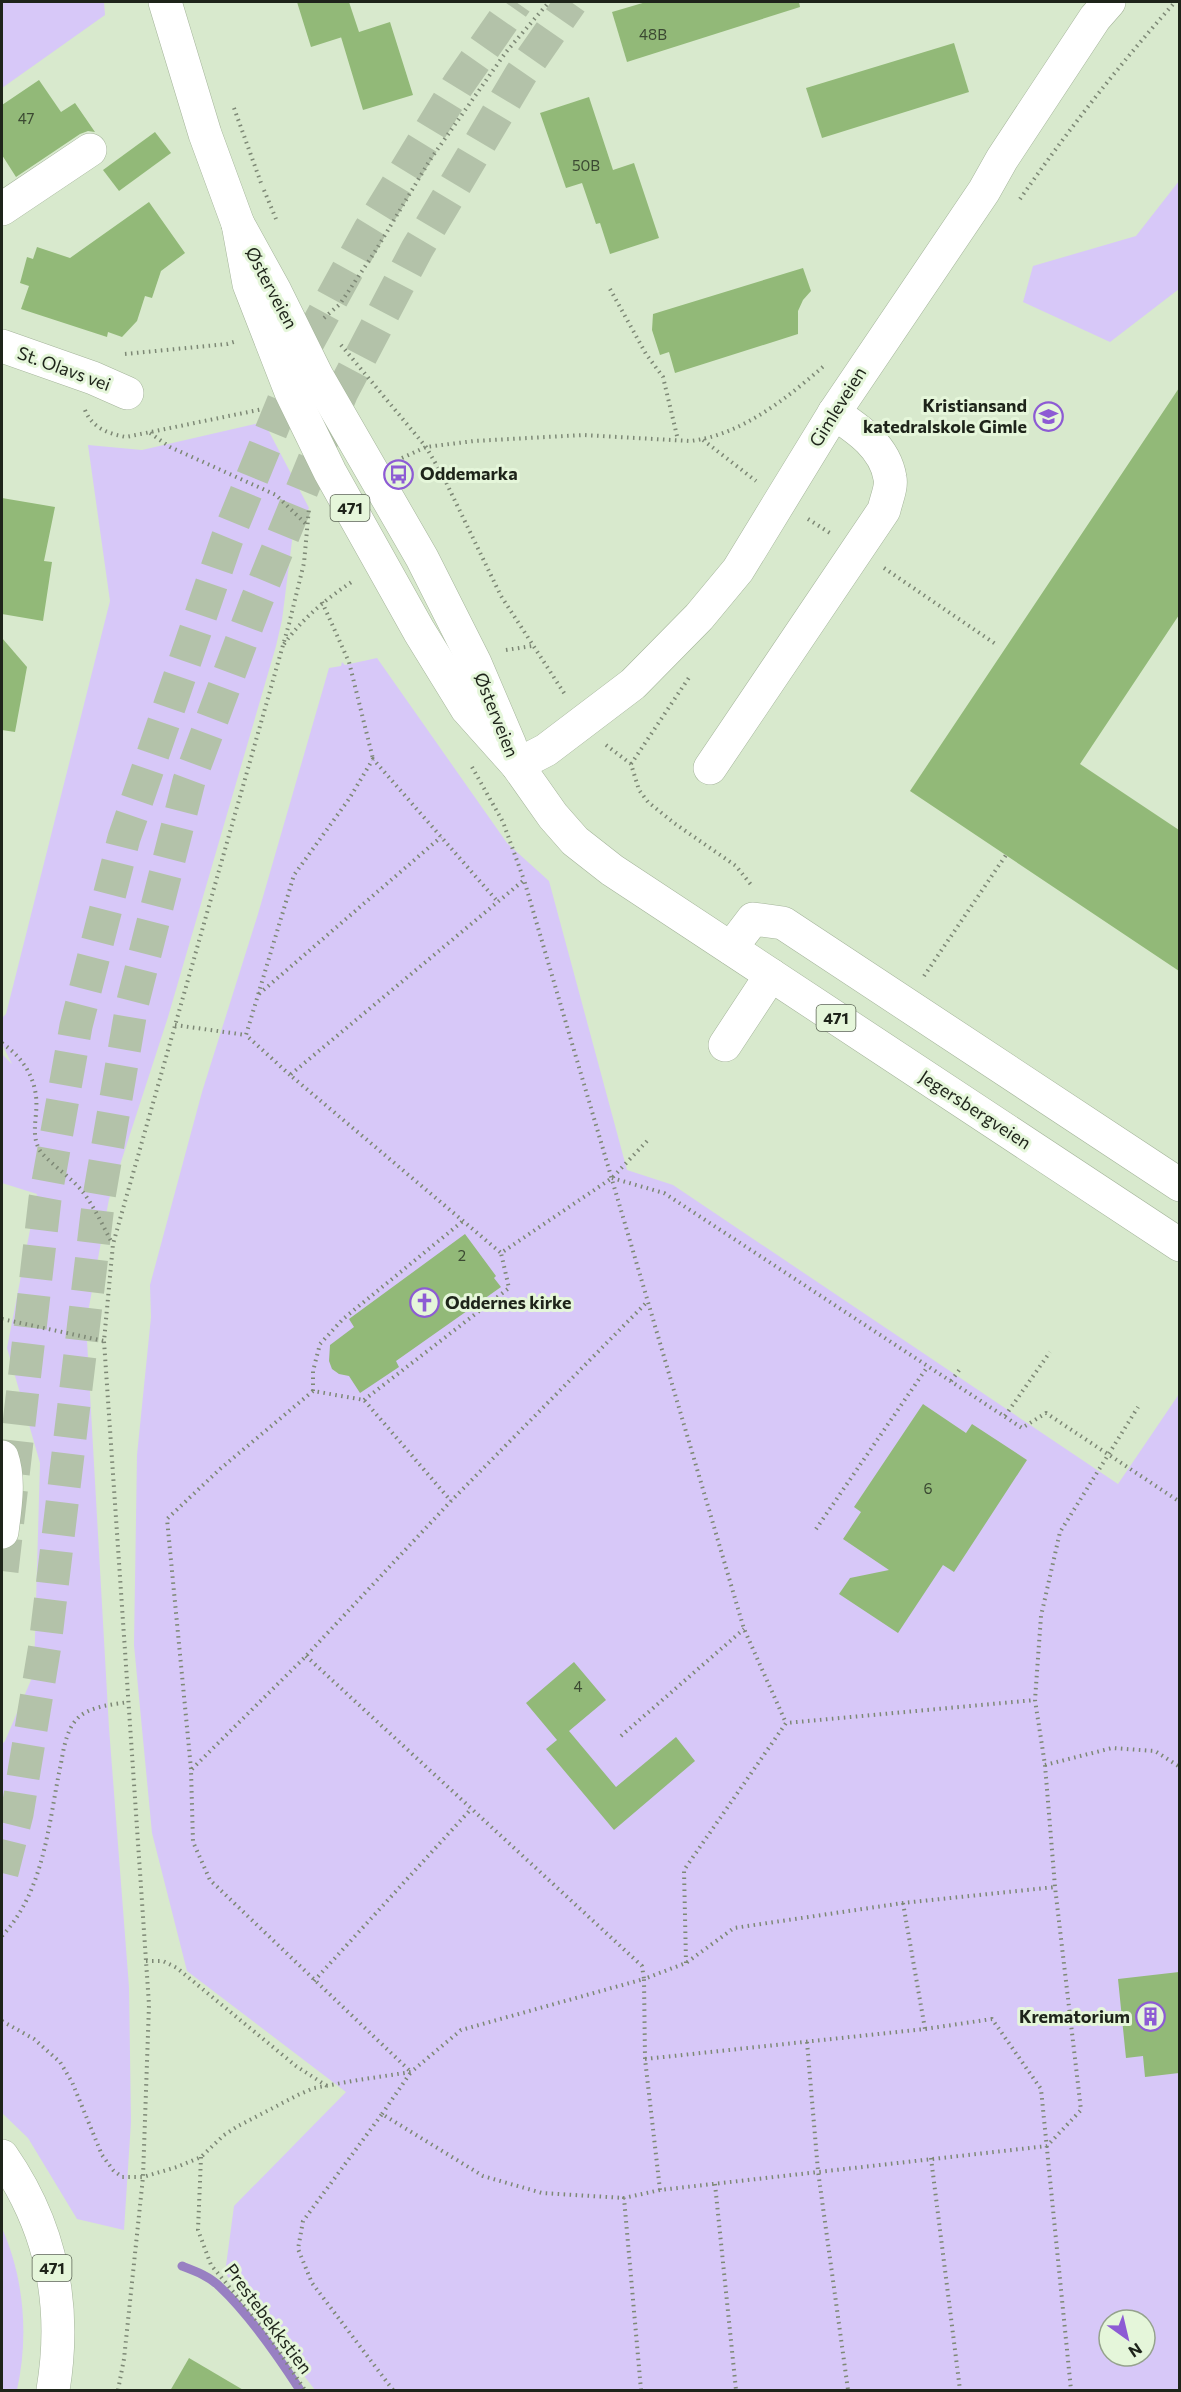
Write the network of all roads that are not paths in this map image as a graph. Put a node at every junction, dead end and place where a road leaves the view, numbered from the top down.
1 (165, 2) edge
2 (1109, 2) edge
3 (90, 150) dead end
4 (2, 209) edge
5 (2, 346) edge
6 (127, 393) dead end
7 (834, 413) junction
8 (517, 765) junction
9 (710, 768) dead end
10 (730, 948) junction
11 (771, 975) junction
12 (725, 1046) dead end
13 (1179, 1185) edge
14 (1179, 1245) edge
15 (2, 1457) edge
16 (2, 1532) edge
17 (2, 2156) edge
18 (2, 2197) edge
19 (32, 2391) edge
20 (53, 2391) edge

1 - 8 main road, Østerveien / 471
2 - 7 main road, Gimleveien
3 - 4 main road
5 - 6 main road, St. Olavs vei
7 - 8 main road, Gimleveien
7 - 9 main road
8 - 10 main road, Jegersbergveien / 471
10 - 11 main road, Jegersbergveien / 471
10 - 13 main road
11 - 12 main road
11 - 14 main road, Jegersbergveien / 471
15 - 16 main road
17 - 20 main road, 471
18 - 19 main road, 471

